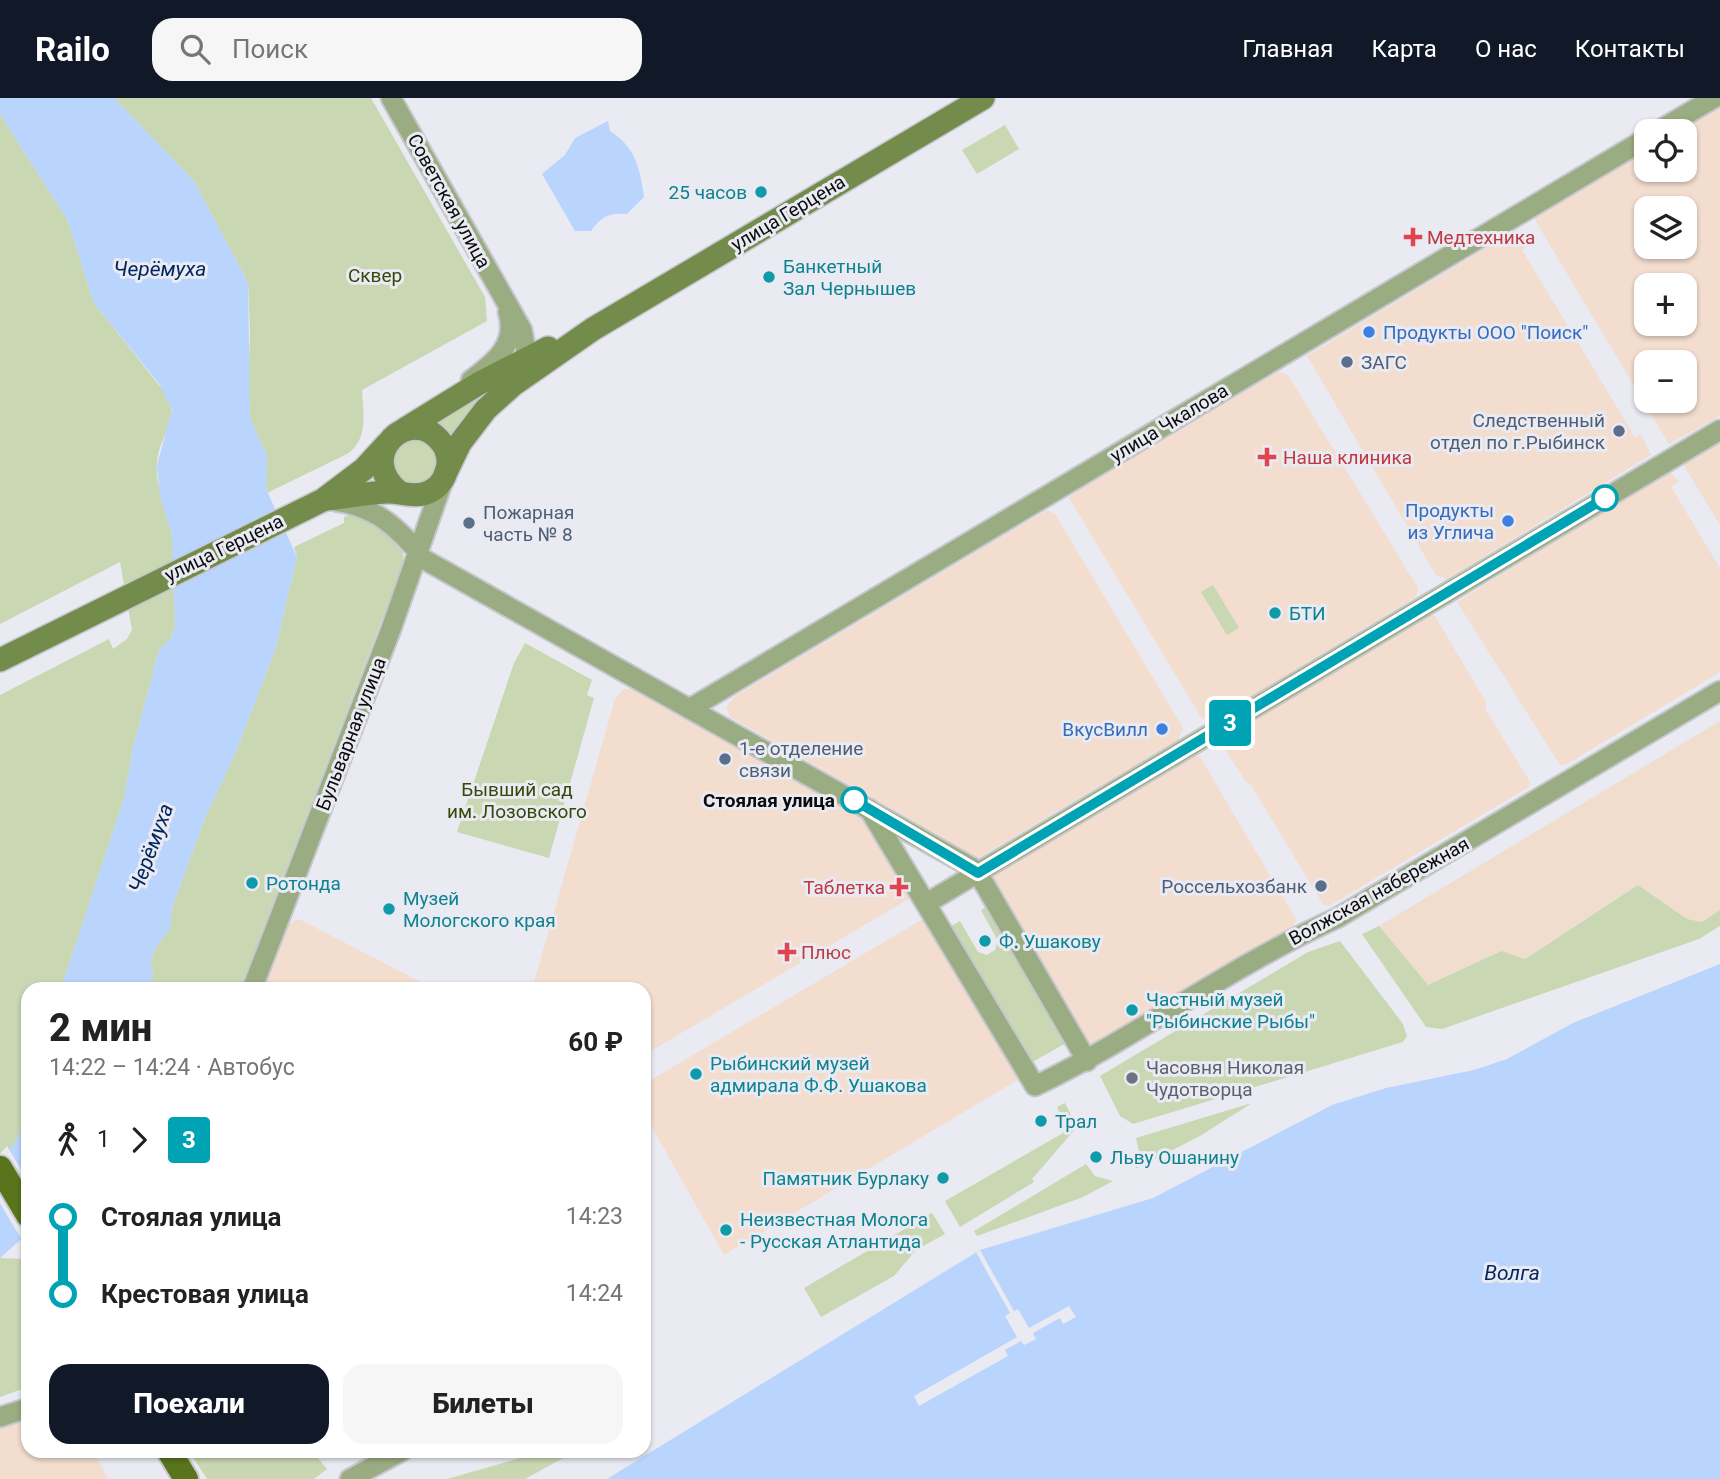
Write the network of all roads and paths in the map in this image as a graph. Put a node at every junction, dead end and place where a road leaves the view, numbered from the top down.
1 (391, 98) edge
2 (983, 98) edge
3 (1714, 98) edge
4 (1678, 119) edge
5 (1634, 146) edge
6 (506, 304) junction
7 (593, 330) junction
8 (558, 344) junction
9 (525, 359) junction
10 (514, 384) junction
11 (1720, 430) edge
12 (391, 440) junction
13 (446, 473) junction
14 (399, 492) junction
15 (323, 500) junction
16 (415, 552) junction
17 (51, 634) junction
18 (0, 648) edge
19 (0, 660) edge
20 (0, 668) edge
21 (1720, 691) edge
22 (691, 708) junction
23 (869, 809) junction
24 (978, 873) junction
25 (927, 903) junction
26 (255, 982) edge
27 (1087, 1061) junction
28 (0, 1168) edge
29 (21, 1203) edge
30 (21, 1410) edge
31 (0, 1417) edge
32 (173, 1458) edge
33 (389, 1458) edge
34 (186, 1479) edge
35 (350, 1479) edge

1 - 6 street, Советская улица
2 - 7 main road, улица Герцена
3 - 4 street
5 - 22 street, улица Чкалова
6 - 8 street, Советская улица
6 - 9 street, Советская улица
6 - 12 street
7 - 8 main road, улица Герцена
7 - 10 main road, улица Герцена
8 - 9 main road, улица Герцена
9 - 10 street
9 - 12 main road, улица Герцена
10 - 13 main road, улица Герцена
11 - 24 street
12 - 13 main road
12 - 14 main road
12 - 15 main road, улица Герцена
13 - 14 main road
13 - 16 street, Бульварная улица
14 - 15 main road
14 - 16 street
15 - 16 street
15 - 17 main road, улица Герцена
16 - 22 street
16 - 26 street, Бульварная улица
17 - 18 main road
17 - 19 main road
17 - 20 main road
21 - 27 street, Волжская набережная
22 - 23 street
23 - 24 street
23 - 25 street
24 - 25 street
24 - 27 street
25 - 27 street, Волжская набережная
28 - 29 main road
30 - 31 street
32 - 34 main road
33 - 35 street

